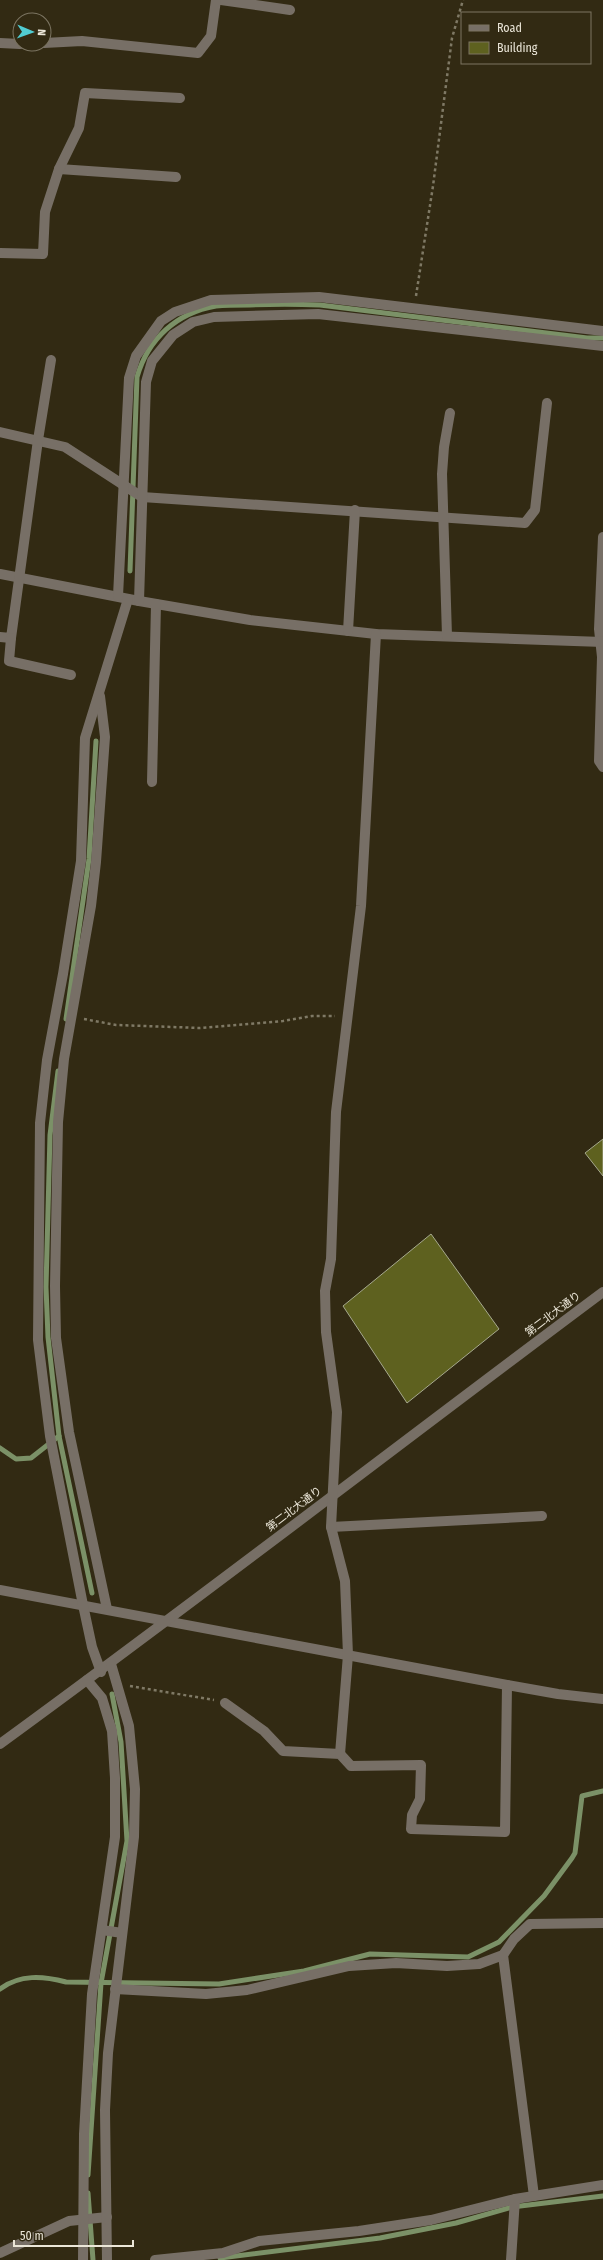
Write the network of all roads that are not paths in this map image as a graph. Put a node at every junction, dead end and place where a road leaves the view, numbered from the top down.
1 (216, 0) edge
2 (220, 0) edge
3 (290, 10) dead end
4 (0, 43) edge
5 (52, 43) edge
6 (12, 44) edge
7 (180, 98) dead end
8 (59, 169) junction
9 (176, 177) dead end
10 (0, 253) edge
11 (603, 331) edge
12 (603, 346) edge
13 (51, 360) dead end
14 (546, 403) dead end
15 (450, 412) dead end
16 (0, 432) edge
17 (38, 440) junction
18 (122, 482) junction
19 (142, 497) junction
20 (355, 510) junction
21 (442, 519) junction
22 (603, 537) edge
23 (0, 574) edge
24 (20, 577) junction
25 (118, 596) junction
26 (128, 599) junction
27 (139, 601) junction
28 (156, 604) junction
29 (348, 631) junction
30 (376, 634) junction
31 (447, 636) junction
32 (0, 637) edge
33 (11, 638) junction
34 (602, 642) edge
35 (71, 675) dead end
36 (100, 692) junction
37 (603, 767) edge
38 (152, 782) dead end
39 (49, 1124) junction
40 (603, 1292) edge
41 (333, 1494) junction
42 (542, 1516) dead end
43 (331, 1527) junction
44 (0, 1590) edge
45 (83, 1605) junction
46 (107, 1609) junction
47 (167, 1620) junction
48 (348, 1655) junction
49 (111, 1664) junction
50 (101, 1672) junction
51 (88, 1680) junction
52 (507, 1686) junction
53 (603, 1699) edge
54 (225, 1703) road end
55 (0, 1744) edge
56 (340, 1754) junction
57 (603, 1923) edge
58 (102, 1930) junction
59 (121, 1933) junction
60 (504, 1955) junction
61 (115, 1989) junction
62 (603, 2184) edge
63 (534, 2196) junction
64 (514, 2200) junction
65 (107, 2217) junction
66 (85, 2219) junction
67 (0, 2253) edge
68 (83, 2260) edge
69 (106, 2260) edge
70 (155, 2260) edge
71 (511, 2260) edge

1 - 5 street
2 - 3 street
4 - 6 street
7 - 8 street
8 - 9 street
8 - 10 street
11 - 18 street
12 - 19 street
13 - 17 street
14 - 21 street
15 - 21 street
16 - 17 street
17 - 18 street
17 - 24 street
18 - 19 street
18 - 25 street
19 - 20 street
19 - 27 street
20 - 21 street
20 - 29 street
21 - 31 street
22 - 34 street
23 - 24 street
24 - 25 street
24 - 33 street
25 - 26 street
26 - 27 street
26 - 36 street
27 - 28 street
28 - 29 street
28 - 38 street
29 - 30 street
30 - 31 street
30 - 41 street
31 - 34 street
32 - 33 street
33 - 35 street
34 - 37 street
36 - 39 street
36 - 39 street
39 - 45 street
39 - 46 street
40 - 41 street, 第二北大通り
41 - 43 street
41 - 47 street, 第二北大通り
42 - 43 street
43 - 48 street
44 - 45 street
45 - 46 street
45 - 50 street
46 - 47 street
47 - 48 street
47 - 49 street, 第二北大通り
48 - 52 street
48 - 56 street
49 - 50 street, 第二北大通り
49 - 59 street
50 - 51 street, 第二北大通り
51 - 55 street, 第二北大通り
51 - 58 street
52 - 53 street
52 - 56 street
54 - 56 street
57 - 60 street
58 - 59 street
58 - 66 street
59 - 61 street
60 - 61 street
60 - 63 street
61 - 65 street
62 - 63 street
63 - 64 street
64 - 70 street
64 - 71 street
65 - 66 street
65 - 69 street
66 - 67 street
66 - 68 street

